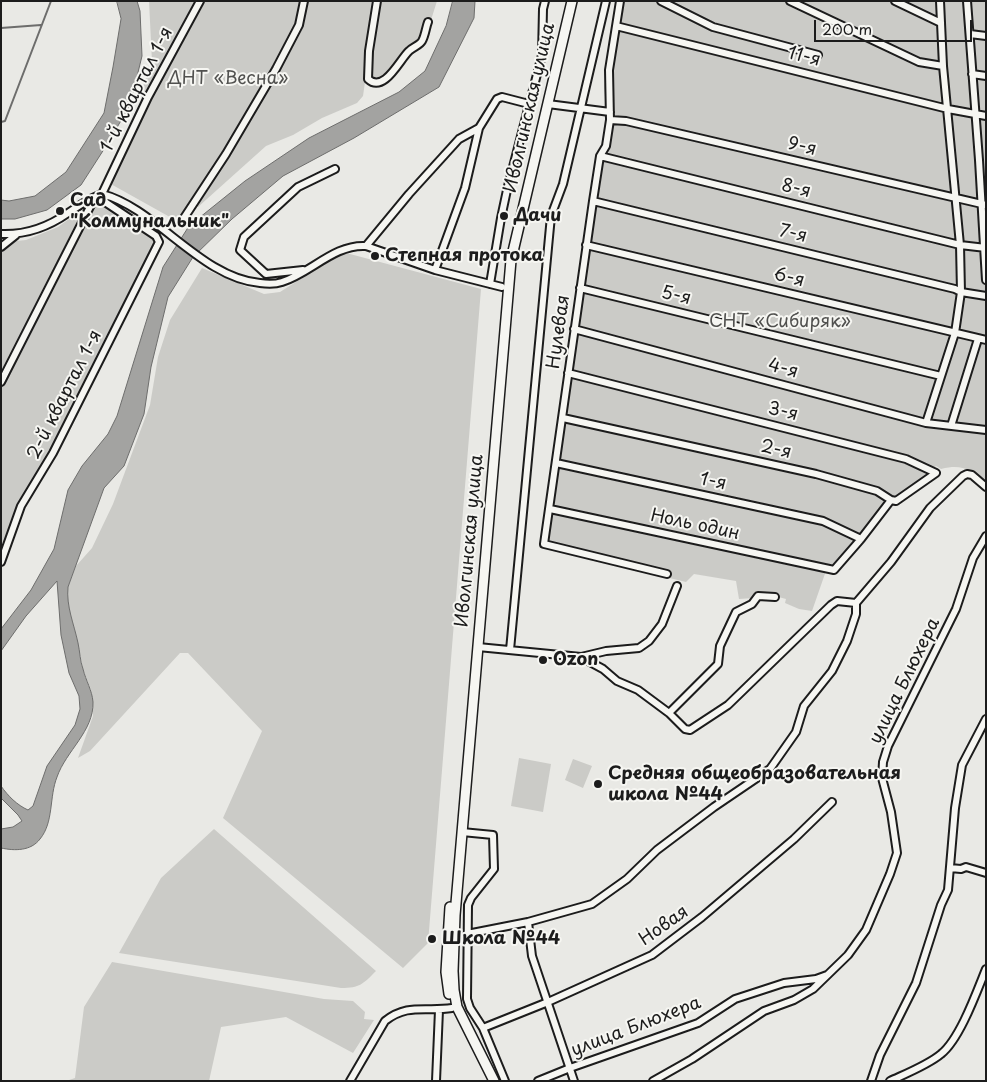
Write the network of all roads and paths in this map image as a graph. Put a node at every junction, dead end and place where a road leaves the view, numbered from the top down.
1 (200, 1) edge
2 (304, 1) edge
3 (377, 1) edge
4 (545, 1) edge
5 (566, 1) edge
6 (572, 1) edge
7 (606, 1) edge
8 (620, 1) edge
9 (661, 1) edge
10 (790, 1) edge
11 (895, 1) edge
12 (940, 1) edge
13 (967, 1) edge
14 (428, 22) dead end
15 (941, 23) junction
16 (616, 26) junction
17 (970, 34) junction
18 (986, 36) edge
19 (818, 55) dead end
20 (944, 66) junction
21 (972, 74) junction
22 (986, 76) edge
23 (529, 104) junction
24 (548, 104) junction
25 (579, 109) junction
26 (948, 109) junction
27 (610, 112) junction
28 (975, 115) junction
29 (986, 116) edge
30 (610, 120) junction
31 (479, 128) junction
32 (600, 156) junction
33 (982, 161) edge
34 (335, 169) dead end
35 (98, 195) junction
36 (955, 198) junction
37 (593, 201) junction
38 (983, 204) edge
39 (182, 221) dead end
40 (1, 234) edge
41 (16, 235) junction
42 (586, 245) junction
43 (960, 245) junction
44 (3, 246) edge
45 (366, 246) junction
46 (985, 248) edge
47 (307, 269) junction
48 (435, 270) junction
49 (986, 280) edge
50 (490, 284) junction
51 (502, 287) junction
52 (580, 288) junction
53 (961, 292) junction
54 (986, 296) edge
55 (574, 329) junction
56 (955, 333) junction
57 (978, 339) junction
58 (986, 340) edge
59 (568, 373) junction
60 (941, 376) junction
61 (1, 382) edge
62 (563, 418) junction
63 (926, 423) junction
64 (951, 426) junction
65 (986, 430) edge
66 (556, 463) junction
67 (986, 488) edge
68 (891, 500) junction
69 (550, 509) junction
70 (986, 536) edge
71 (861, 539) junction
72 (1, 562) edge
73 (667, 574) dead end
74 (677, 586) dead end
75 (775, 597) dead end
76 (856, 603) junction
77 (478, 647) junction
78 (510, 650) junction
79 (582, 657) junction
80 (669, 713) junction
81 (986, 719) edge
82 (832, 802) dead end
83 (462, 832) junction
84 (950, 868) junction
85 (986, 873) edge
86 (528, 922) junction
87 (467, 934) junction
88 (986, 969) edge
89 (829, 975) junction
90 (548, 1002) junction
91 (452, 1008) junction
92 (439, 1010) junction
93 (477, 1019) junction
94 (466, 1025) junction
95 (483, 1028) junction
96 (570, 1068) junction
97 (350, 1081) edge
98 (436, 1081) edge
99 (487, 1081) edge
100 (494, 1081) edge
101 (505, 1081) edge
102 (538, 1081) edge
103 (574, 1081) edge
104 (653, 1081) edge
105 (871, 1081) edge
106 (890, 1081) edge

1 - 35 street, 1-й квартал 1-я
2 - 39 street
3 - 14 street
4 - 23 street
5 - 51 main road, Иволгинская улица
6 - 24 main road, Иволгинская улица
7 - 25 street
8 - 16 street, Нулевая
9 - 19 street
10 - 20 street
11 - 15 street
12 - 15 street
13 - 17 street
15 - 20 street
16 - 26 street, 11-я
16 - 27 street, Нулевая
17 - 18 street
17 - 21 street
20 - 26 street
21 - 22 street
21 - 28 street
23 - 31 street
23 - 50 street
24 - 25 street
24 - 77 main road, Иволгинская улица
25 - 27 street
25 - 78 street
26 - 28 street, 11-я
26 - 36 street
27 - 30 street, Нулевая
28 - 29 street, 11-я
28 - 33 street
30 - 32 street, Нулевая
30 - 36 street, 9-я
31 - 45 street
31 - 48 street
32 - 37 street, Нулевая
32 - 43 street, 8-я
33 - 38 street
34 - 47 street
35 - 41 street
35 - 47 street
35 - 61 street, 1-й квартал 1-я
35 - 72 street, 2-й квартал 1-я
36 - 38 street, 9-я
36 - 43 street
37 - 42 street, Нулевая
37 - 53 street, 7-я
38 - 46 street
40 - 41 street
41 - 44 street
42 - 52 street, Нулевая
42 - 56 street, 6-я
43 - 46 street, 8-я
43 - 53 street
45 - 47 street
45 - 48 street
46 - 49 street
48 - 50 street
50 - 51 street
51 - 91 main road, Иволгинская улица
52 - 55 street, Нулевая
52 - 60 street, 5-я
53 - 54 street, 7-я
53 - 56 street
55 - 59 street, Нулевая
55 - 63 street, 4-я
56 - 57 street, 6-я
56 - 60 street
57 - 58 street, 6-я
57 - 64 street
59 - 62 street, Нулевая
59 - 68 street, 3-я
60 - 63 street
62 - 66 street, Нулевая
62 - 68 street, 2-я
63 - 64 street, 4-я
64 - 65 street, 4-я
66 - 69 street, Нулевая
66 - 71 street, 1-я
67 - 76 street
68 - 71 street
69 - 71 street, Ноль один
69 - 73 street, Нулевая
70 - 89 street, улица Блюхера
74 - 79 street
75 - 80 street
76 - 80 street
76 - 86 street
77 - 78 street
77 - 83 main road, Иволгинская улица
78 - 79 street
79 - 80 street
81 - 84 street
82 - 90 street, Новая
83 - 87 street
83 - 94 main road, Иволгинская улица
84 - 85 street
84 - 105 street
86 - 87 street
86 - 90 street
87 - 93 street
88 - 106 street
89 - 96 street, улица Блюхера
89 - 104 street, улица Блюхера
90 - 95 street, Новая
90 - 96 street
91 - 92 street
91 - 99 main road, Иволгинская улица
92 - 97 street
92 - 98 street
93 - 94 street
93 - 95 street
94 - 100 main road, Иволгинская улица
95 - 101 street
96 - 102 street, улица Блюхера
96 - 103 street

